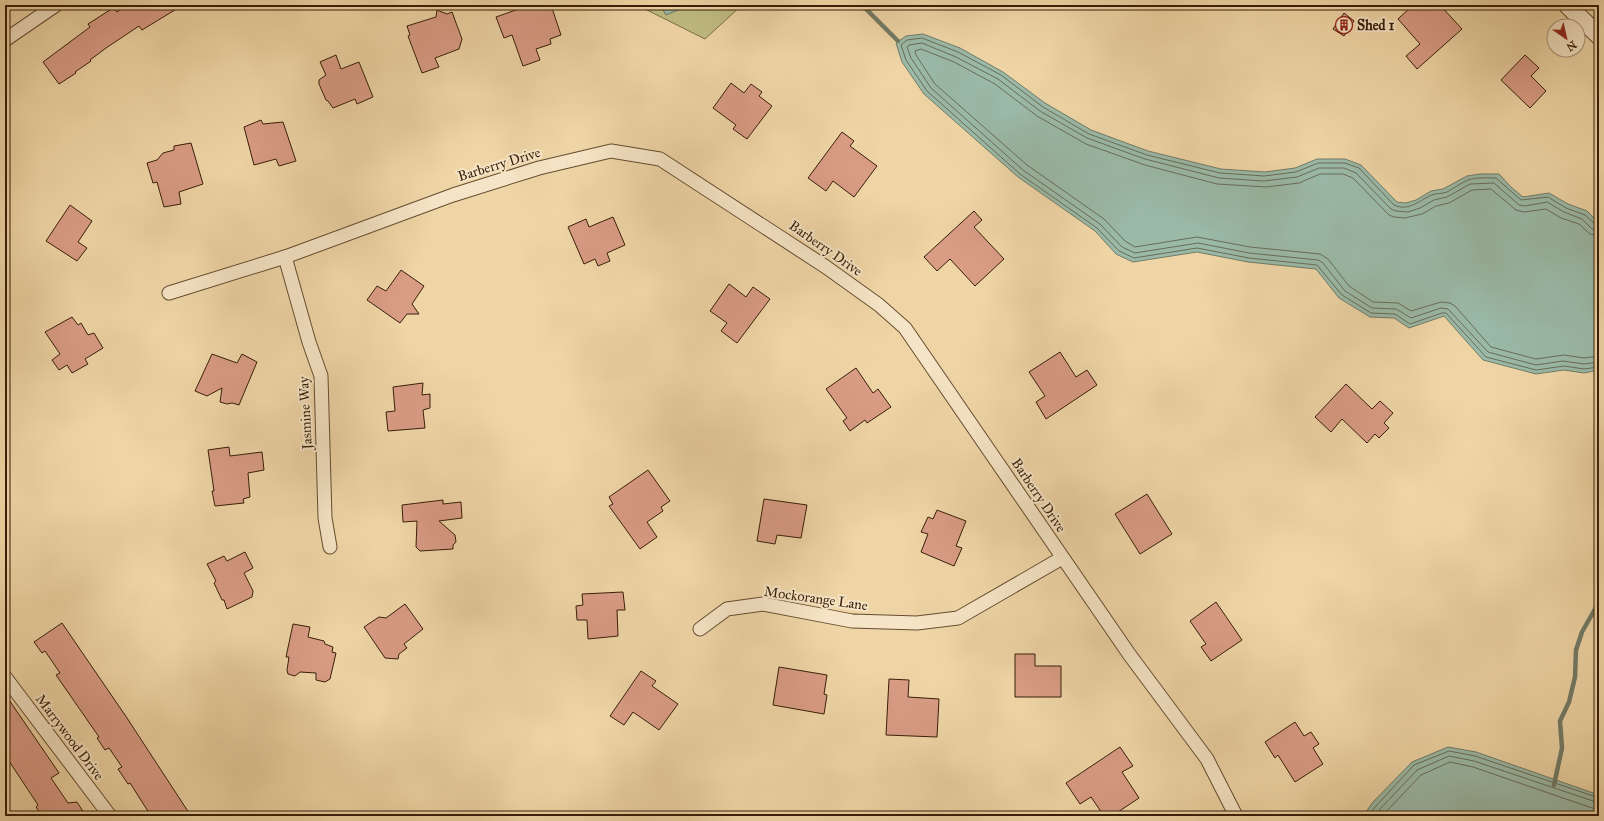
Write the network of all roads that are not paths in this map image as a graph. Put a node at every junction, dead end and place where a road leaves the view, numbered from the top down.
1 (56, 5) edge
2 (1567, 5) edge
3 (1599, 36) edge
4 (5, 40) edge
5 (285, 257) junction
6 (169, 293) dead end
7 (330, 547) dead end
8 (1062, 558) junction
9 (700, 629) dead end
10 (5, 677) edge
11 (110, 816) edge
12 (1236, 816) edge

1 - 4 street
2 - 3 street
5 - 6 street, Barberry Drive
5 - 7 street, Jasmine Way
5 - 8 street, Barberry Drive
8 - 9 street, Mockorange Lane
8 - 12 street, Barberry Drive
10 - 11 street, Marrywood Drive

